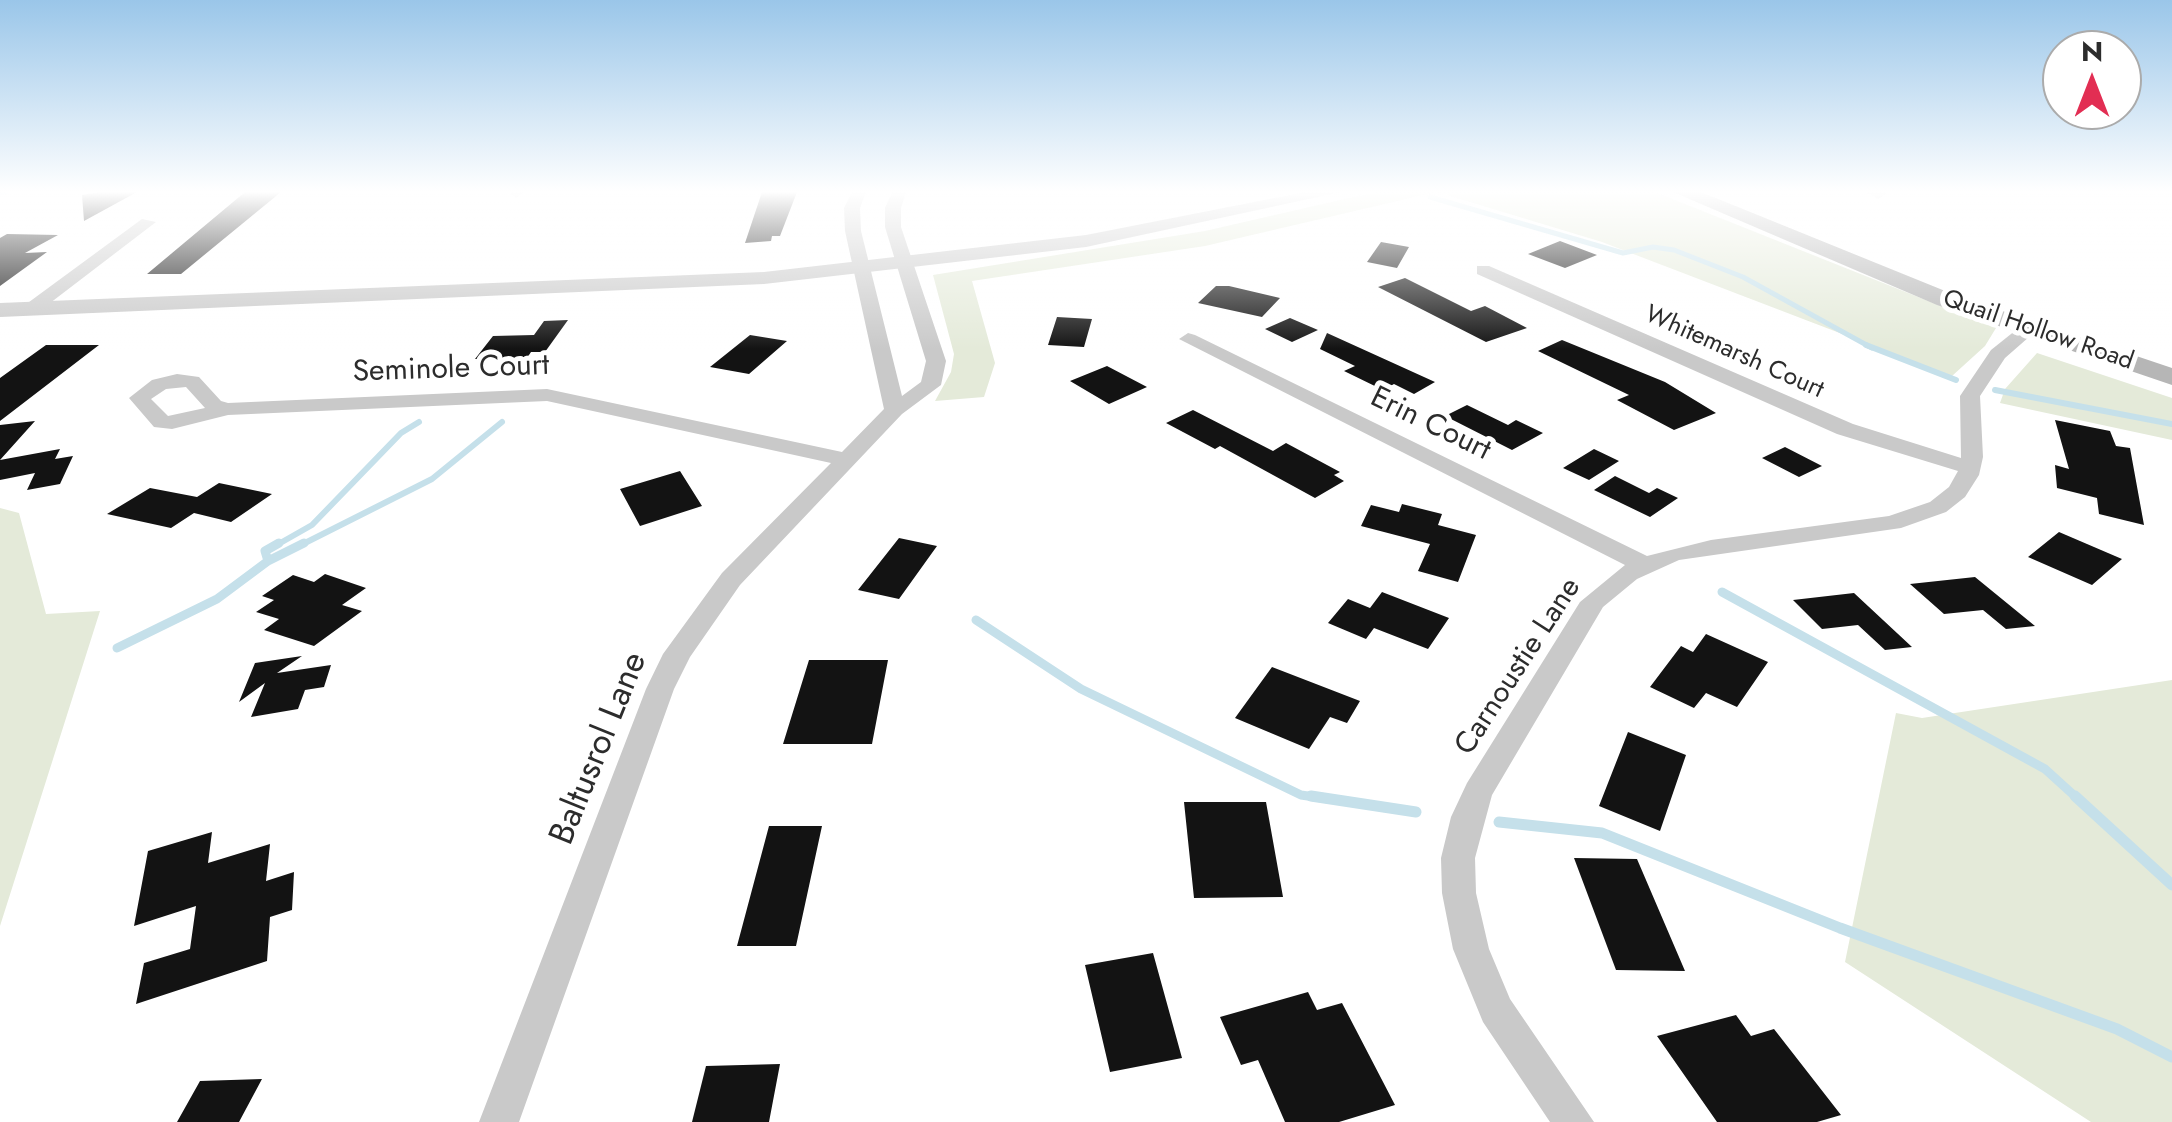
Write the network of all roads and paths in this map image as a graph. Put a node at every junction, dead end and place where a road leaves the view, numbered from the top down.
1 (118, 244) edge
2 (857, 244) edge
3 (899, 244) edge
4 (1057, 244) edge
5 (1804, 244) edge
6 (905, 264) junction
7 (862, 268) junction
8 (1483, 270) dead end
9 (30, 309) junction
10 (0, 310) edge
11 (2028, 330) junction
12 (1188, 339) dead end
13 (2172, 377) edge
14 (228, 409) dead end
15 (895, 410) junction
16 (849, 460) junction
17 (1970, 468) junction
18 (1645, 565) junction
19 (498, 1122) edge
20 (1574, 1122) edge

1 - 9 street
2 - 7 street
3 - 6 street, Baltusrol Lane
4 - 6 street
5 - 11 main road, Quail Hollow Road
6 - 7 street
6 - 15 street, Baltusrol Lane
7 - 9 street
7 - 15 street
8 - 17 street, Whitemarsh Court
9 - 10 street
11 - 13 main road, Quail Hollow Road
11 - 17 street
12 - 18 street, Erin Court
14 - 16 street, Seminole Court
15 - 16 street, Baltusrol Lane
16 - 19 street, Baltusrol Lane
17 - 18 street, Carnoustie Lane
18 - 20 street, Carnoustie Lane

